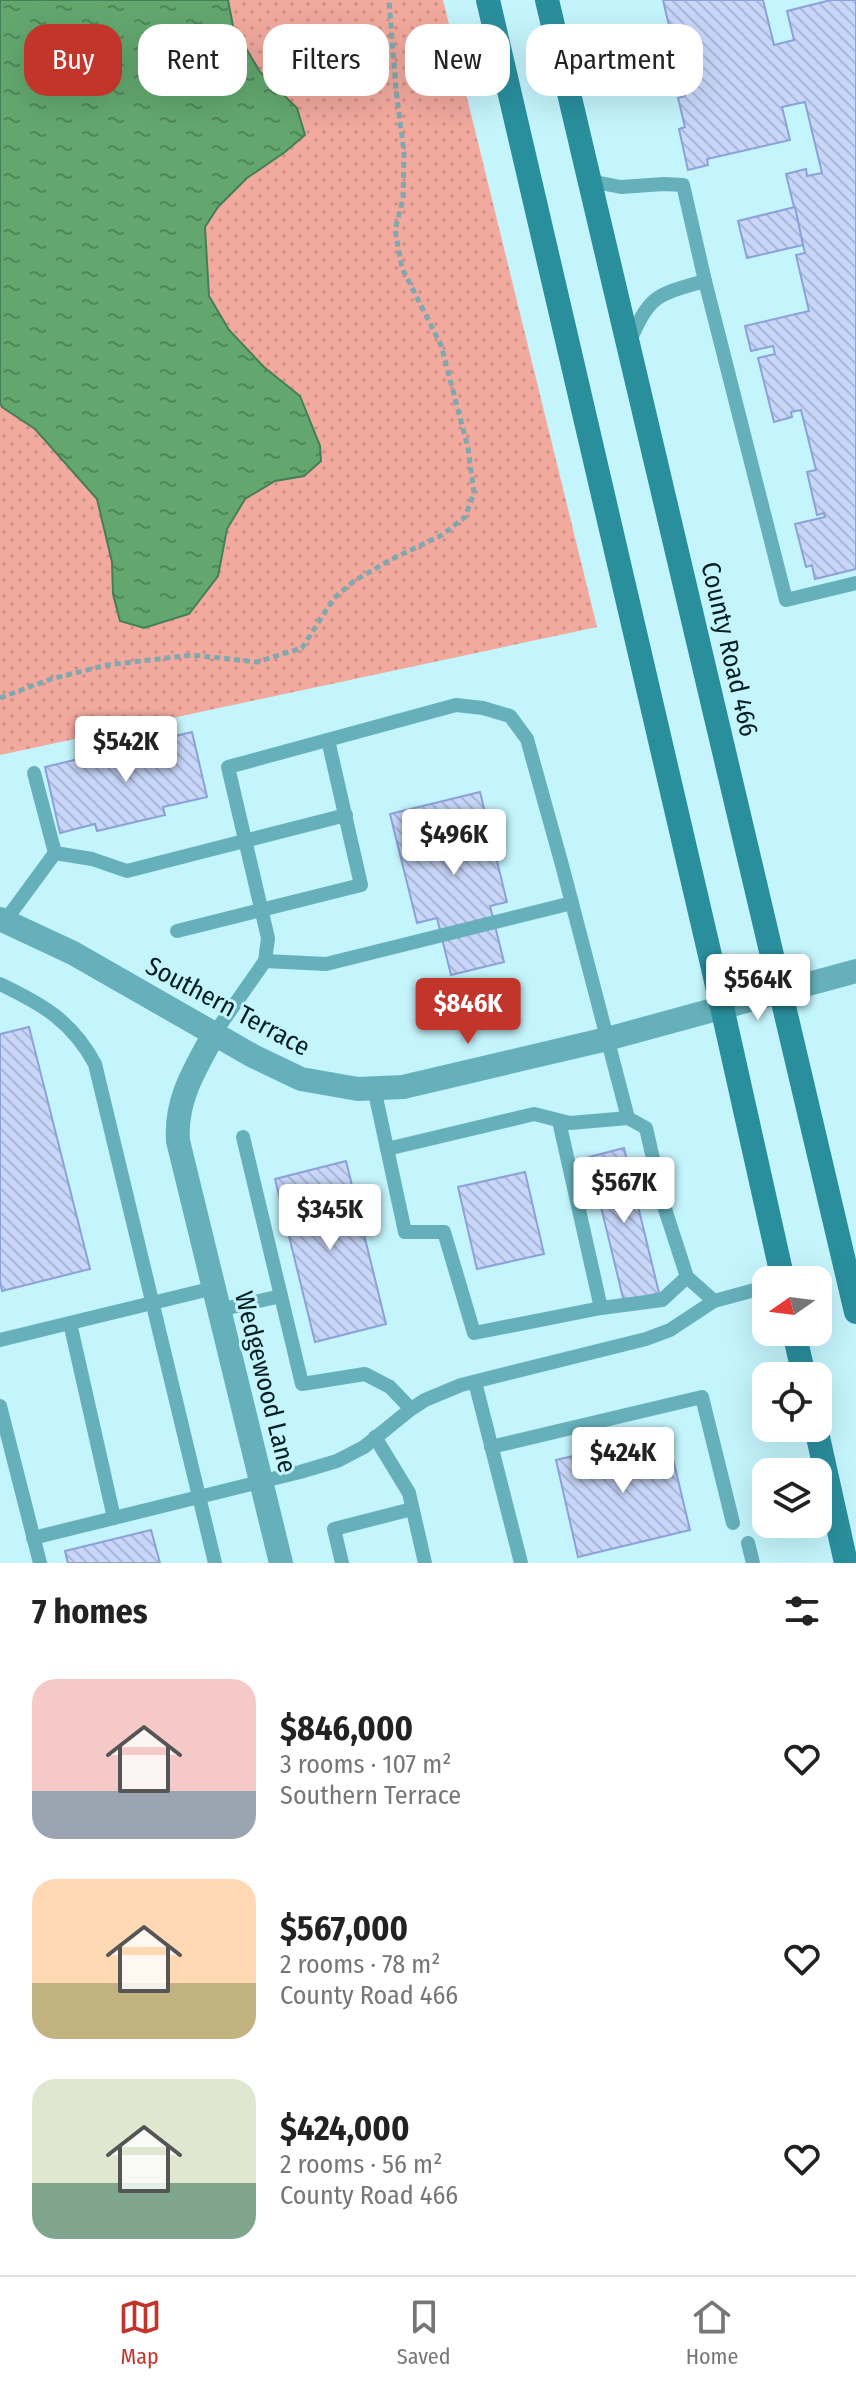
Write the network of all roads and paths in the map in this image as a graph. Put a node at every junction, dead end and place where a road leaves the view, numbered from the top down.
1 (389, 0) edge
2 (488, 0) edge
3 (547, 0) edge
4 (590, 181) junction
5 (705, 281) junction
6 (629, 344) junction
7 (856, 583) edge
8 (0, 698) edge
9 (328, 740) junction
10 (34, 773) dead end
11 (346, 815) junction
12 (245, 841) junction
13 (55, 853) junction
14 (572, 903) junction
15 (261, 911) junction
16 (3, 920) edge
17 (177, 931) dead end
18 (265, 961) junction
19 (856, 971) edge
20 (0, 984) edge
21 (782, 990) junction
22 (722, 1007) junction
23 (214, 1034) junction
24 (607, 1039) junction
25 (374, 1088) junction
26 (628, 1118) junction
27 (559, 1121) junction
28 (243, 1137) dead end
29 (387, 1149) junction
30 (780, 1266) edge
31 (687, 1277) junction
32 (752, 1291) edge
33 (281, 1296) junction
34 (216, 1299) junction
35 (714, 1301) junction
36 (153, 1303) junction
37 (601, 1308) junction
38 (856, 1312) edge
39 (70, 1323) junction
40 (0, 1340) edge
41 (475, 1382) junction
42 (0, 1406) edge
43 (411, 1409) junction
44 (375, 1437) junction
45 (819, 1442) edge
46 (491, 1447) junction
47 (261, 1482) junction
48 (199, 1498) junction
49 (412, 1509) junction
50 (114, 1518) junction
51 (733, 1523) dead end
52 (33, 1538) junction
53 (748, 1543) dead end
54 (40, 1563) edge
55 (215, 1563) edge
56 (281, 1563) edge
57 (342, 1563) edge
58 (425, 1563) edge
59 (521, 1563) edge
60 (753, 1563) edge
61 (846, 1563) edge

1 - 8 path
2 - 22 main road
3 - 4 main road, County Road 466
4 - 5 lane
4 - 6 main road, County Road 466
5 - 6 lane
5 - 7 lane
6 - 21 main road, County Road 466
9 - 11 lane
9 - 12 lane
9 - 14 lane
10 - 13 lane
11 - 12 lane
11 - 15 lane
12 - 13 lane
12 - 15 lane
13 - 16 lane
14 - 18 lane
14 - 24 lane
15 - 17 lane
15 - 18 lane
16 - 23 street, Southern Terrace
18 - 23 lane
19 - 21 street, Southern Terrace
20 - 36 lane
21 - 22 street, Southern Terrace
21 - 38 main road, County Road 466
22 - 24 street, Southern Terrace
22 - 30 main road
23 - 25 street, Southern Terrace
23 - 34 street, Wedgewood Lane
24 - 25 street, Southern Terrace
24 - 26 lane
25 - 29 lane
26 - 27 lane
26 - 31 lane
27 - 29 lane
27 - 37 lane
28 - 33 lane
29 - 37 lane
31 - 35 lane
31 - 37 lane
32 - 35 lane
33 - 34 lane
33 - 43 lane
34 - 36 lane
34 - 47 street, Wedgewood Lane
35 - 41 lane
36 - 39 lane
36 - 48 lane
39 - 40 lane
39 - 50 lane
41 - 43 lane
41 - 46 lane
42 - 52 lane
43 - 44 lane
44 - 47 lane
44 - 49 lane
45 - 61 main road
46 - 51 lane
46 - 59 lane
47 - 48 lane
47 - 56 street, Wedgewood Lane
48 - 50 lane
48 - 55 lane
49 - 57 lane
49 - 58 lane
50 - 52 lane
52 - 54 lane
53 - 60 lane

